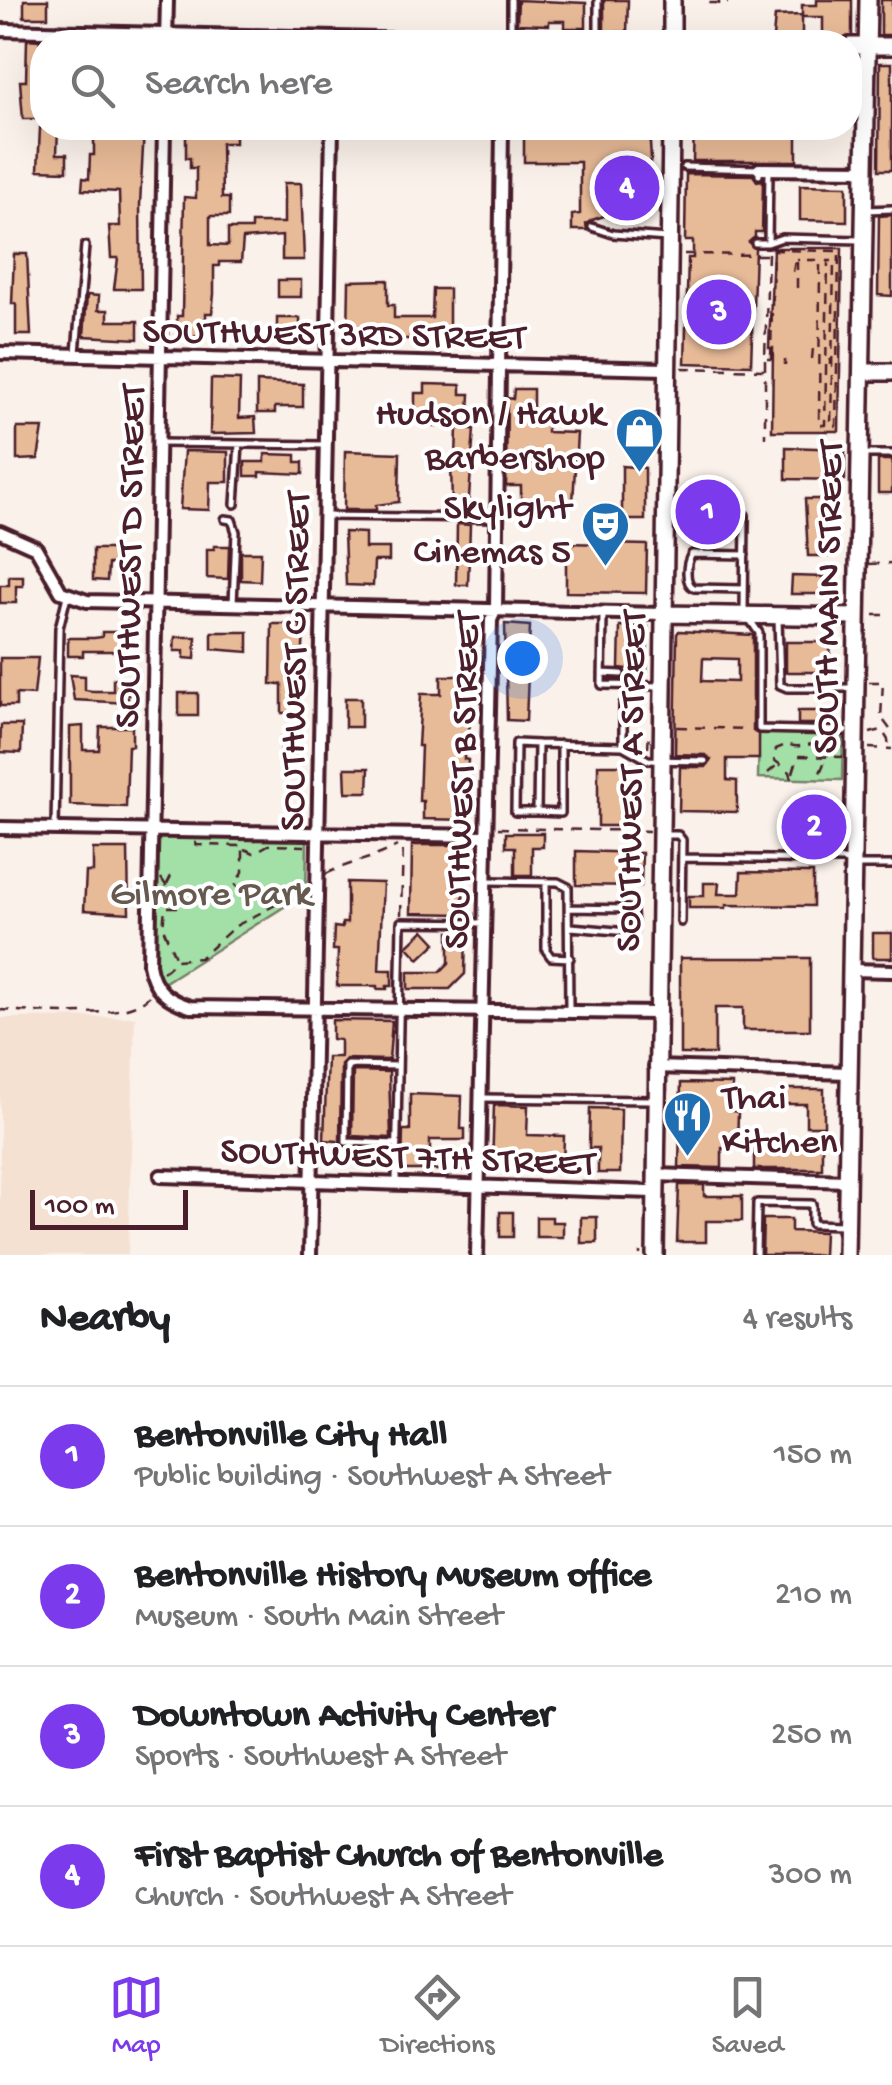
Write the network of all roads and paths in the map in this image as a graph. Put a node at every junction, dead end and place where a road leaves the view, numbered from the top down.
1 (167, 0) edge
2 (511, 0) edge
3 (598, 0) edge
4 (672, 0) edge
5 (868, 0) edge
6 (709, 3) dead end
7 (719, 3) edge
8 (728, 3) dead end
9 (0, 30) edge
10 (166, 30) edge
11 (507, 30) edge
12 (598, 30) edge
13 (672, 30) edge
14 (861, 30) edge
15 (30, 31) edge
16 (862, 46) edge
17 (892, 46) edge
18 (164, 140) edge
19 (332, 140) edge
20 (502, 140) edge
21 (671, 140) edge
22 (862, 140) edge
23 (684, 167) dead end
24 (864, 170) junction
25 (762, 171) junction
26 (892, 209) edge
27 (864, 210) junction
28 (592, 227) dead end
29 (669, 238) junction
30 (863, 240) junction
31 (755, 243) dead end
32 (768, 243) junction
33 (86, 246) dead end
34 (682, 254) dead end
35 (797, 260) junction
36 (793, 272) dead end
37 (797, 288) dead end
38 (813, 348) dead end
39 (0, 354) edge
40 (76, 355) junction
41 (160, 357) junction
42 (770, 359) junction
43 (785, 359) dead end
44 (812, 359) dead end
45 (830, 359) dead end
46 (327, 361) junction
47 (497, 365) junction
48 (785, 365) dead end
49 (830, 365) dead end
50 (674, 368) junction
51 (765, 370) junction
52 (862, 372) junction
53 (892, 372) edge
54 (765, 438) dead end
55 (158, 443) junction
56 (239, 444) junction
57 (325, 445) junction
58 (861, 454) junction
59 (892, 454) edge
60 (235, 504) dead end
61 (745, 515) dead end
62 (323, 516) junction
63 (496, 518) junction
64 (224, 519) dead end
65 (0, 532) edge
66 (745, 555) junction
67 (892, 563) edge
68 (868, 564) dead end
69 (744, 589) junction
70 (67, 596) junction
71 (157, 603) junction
72 (233, 604) junction
73 (323, 606) junction
74 (496, 609) junction
75 (603, 611) junction
76 (663, 614) junction
77 (874, 614) dead end
78 (744, 615) junction
79 (892, 615) edge
80 (778, 616) junction
81 (856, 617) junction
82 (602, 673) junction
83 (621, 674) dead end
84 (639, 674) dead end
85 (860, 685) junction
86 (655, 686) junction
87 (624, 704) dead end
88 (669, 727) dead end
89 (885, 727) junction
90 (760, 729) junction
91 (845, 731) dead end
92 (862, 732) dead end
93 (892, 732) edge
94 (538, 744) junction
95 (562, 744) junction
96 (866, 744) dead end
97 (622, 746) junction
98 (779, 748) junction
99 (891, 749) edge
100 (828, 757) junction
101 (844, 757) dead end
102 (660, 760) junction
103 (705, 761) dead end
104 (778, 764) junction
105 (768, 773) dead end
106 (817, 780) dead end
107 (537, 812) junction
108 (0, 828) edge
109 (55, 829) junction
110 (154, 830) junction
111 (319, 833) junction
112 (487, 834) junction
113 (654, 834) junction
114 (194, 842) dead end
115 (306, 846) dead end
116 (244, 848) junction
117 (682, 858) junction
118 (852, 863) junction
119 (892, 865) edge
120 (324, 875) dead end
121 (171, 876) dead end
122 (161, 879) dead end
123 (484, 881) junction
124 (546, 882) junction
125 (165, 885) junction
126 (308, 888) dead end
127 (184, 901) dead end
128 (166, 907) junction
129 (570, 908) junction
130 (254, 916) junction
131 (401, 922) junction
132 (680, 922) dead end
133 (484, 923) junction
134 (570, 927) junction
135 (570, 958) junction
136 (176, 960) junction
137 (851, 970) junction
138 (892, 971) edge
139 (156, 985) junction
140 (316, 1009) junction
141 (0, 1010) edge
142 (400, 1010) junction
143 (482, 1011) junction
144 (569, 1012) junction
145 (656, 1013) junction
146 (398, 1066) junction
147 (655, 1067) junction
148 (850, 1073) junction
149 (480, 1098) junction
150 (655, 1100) junction
151 (397, 1144) junction
152 (162, 1176) dead end
153 (312, 1181) junction
154 (848, 1181) junction
155 (396, 1184) junction
156 (653, 1184) junction
157 (478, 1186) junction
158 (846, 1224) junction
159 (645, 1254) edge
160 (310, 1255) edge
161 (477, 1255) edge
162 (756, 1255) edge
163 (846, 1255) edge

1 - 10 street
2 - 11 lane
3 - 12 lane
4 - 13 street
5 - 14 street, SOUTH MAIN STREET
6 - 7 path
7 - 8 path
9 - 15 street
16 - 17 street
18 - 41 street, SOUTHWEST D STREET
19 - 46 street, SOUTHWEST C STREET
20 - 47 street, SOUTHWEST B STREET
21 - 29 street, SOUTHWEST A STREET
22 - 24 street, SOUTH MAIN STREET
23 - 25 lane
24 - 25 street
24 - 27 street, SOUTH MAIN STREET
25 - 32 lane
26 - 27 lane
27 - 30 street, SOUTH MAIN STREET
28 - 29 lane
29 - 50 street, SOUTHWEST A STREET
30 - 32 lane
30 - 52 street, SOUTH MAIN STREET
31 - 32 lane
33 - 40 lane
34 - 42 path
35 - 36 path
35 - 37 path
35 - 42 path
38 - 44 path
39 - 40 street, SOUTHWEST 3RD STREET
40 - 41 street, SOUTHWEST 3RD STREET
41 - 46 street, SOUTHWEST 3RD STREET
41 - 55 street, SOUTHWEST D STREET
42 - 51 path
43 - 48 path
45 - 49 path
46 - 47 street, SOUTHWEST 3RD STREET
46 - 57 street, SOUTHWEST C STREET
47 - 50 street, SOUTHWEST 3RD STREET
47 - 63 street, SOUTHWEST B STREET
50 - 51 path
50 - 76 street, SOUTHWEST A STREET
51 - 54 path
52 - 53 street
52 - 58 street, SOUTH MAIN STREET
55 - 56 lane
55 - 71 street, SOUTHWEST D STREET
56 - 57 lane
56 - 60 lane
57 - 62 street, SOUTHWEST C STREET
58 - 59 lane
58 - 81 street, SOUTH MAIN STREET
61 - 66 lane
62 - 63 lane
62 - 73 street, SOUTHWEST C STREET
63 - 74 street, SOUTHWEST B STREET
64 - 72 lane
65 - 70 street
66 - 69 lane
66 - 69 lane
67 - 68 path
69 - 78 lane
70 - 71 street
70 - 109 lane
71 - 72 street
71 - 110 street, SOUTHWEST D STREET
72 - 73 street
73 - 74 street
73 - 111 street, SOUTHWEST C STREET
74 - 75 street
74 - 112 street, SOUTHWEST B STREET
75 - 76 street
75 - 82 lane
76 - 78 street
76 - 86 street, SOUTHWEST A STREET
77 - 79 path
78 - 80 street
78 - 90 lane
80 - 81 street
80 - 85 lane
81 - 85 street, SOUTH MAIN STREET
82 - 83 lane
82 - 86 lane
84 - 86 lane
85 - 89 path
85 - 118 street, SOUTH MAIN STREET
86 - 102 street, SOUTHWEST A STREET
87 - 97 lane
88 - 90 path
89 - 92 path
89 - 93 path
89 - 99 path
90 - 91 lane
90 - 98 path
94 - 95 lane
94 - 107 lane
94 - 107 lane
95 - 97 lane
95 - 107 lane
96 - 99 path
97 - 102 lane
98 - 100 path
98 - 104 path
100 - 101 path
100 - 104 path
100 - 106 path
102 - 103 lane
102 - 113 street, SOUTHWEST A STREET
104 - 105 path
108 - 109 street
109 - 110 street
110 - 111 street
110 - 139 street, SOUTHWEST D STREET
111 - 112 street
111 - 140 street, SOUTHWEST C STREET
112 - 113 path
112 - 123 street, SOUTHWEST B STREET
113 - 117 lane
113 - 145 street, SOUTHWEST A STREET
114 - 116 path
115 - 116 path
116 - 130 path
117 - 118 lane
117 - 132 lane
118 - 119 lane
118 - 137 street, SOUTH MAIN STREET
120 - 131 path
121 - 125 path
122 - 125 path
123 - 124 lane
123 - 133 street, SOUTHWEST B STREET
124 - 129 lane
124 - 135 lane
125 - 128 path
126 - 130 path
127 - 128 path
128 - 136 path
129 - 134 lane
129 - 134 lane
130 - 136 path
131 - 133 lane
131 - 142 lane
133 - 143 street, SOUTHWEST B STREET
134 - 135 lane
135 - 144 lane
136 - 139 path
137 - 138 street
137 - 148 street, SOUTH MAIN STREET
139 - 140 street
139 - 141 path
140 - 142 street
140 - 153 street, SOUTHWEST C STREET
142 - 143 street
142 - 146 lane
143 - 144 street
143 - 149 street, SOUTHWEST B STREET
144 - 145 street
145 - 147 street, SOUTHWEST A STREET
146 - 151 lane
146 - 151 lane
147 - 148 street
147 - 150 street, SOUTHWEST A STREET
148 - 154 street, SOUTH MAIN STREET
149 - 150 lane
149 - 157 street, SOUTHWEST B STREET
150 - 156 street, SOUTHWEST A STREET
151 - 155 lane
152 - 153 street, SOUTHWEST 7TH STREET
153 - 155 street, SOUTHWEST 7TH STREET
153 - 160 street, SOUTHWEST C STREET
154 - 156 street, SOUTHWEST 7TH STREET
154 - 158 street, SOUTH MAIN STREET
155 - 157 street, SOUTHWEST 7TH STREET
156 - 157 street, SOUTHWEST 7TH STREET
156 - 159 street, SOUTHWEST A STREET
157 - 161 street, SOUTHWEST B STREET
158 - 162 lane
158 - 163 street, SOUTH MAIN STREET

